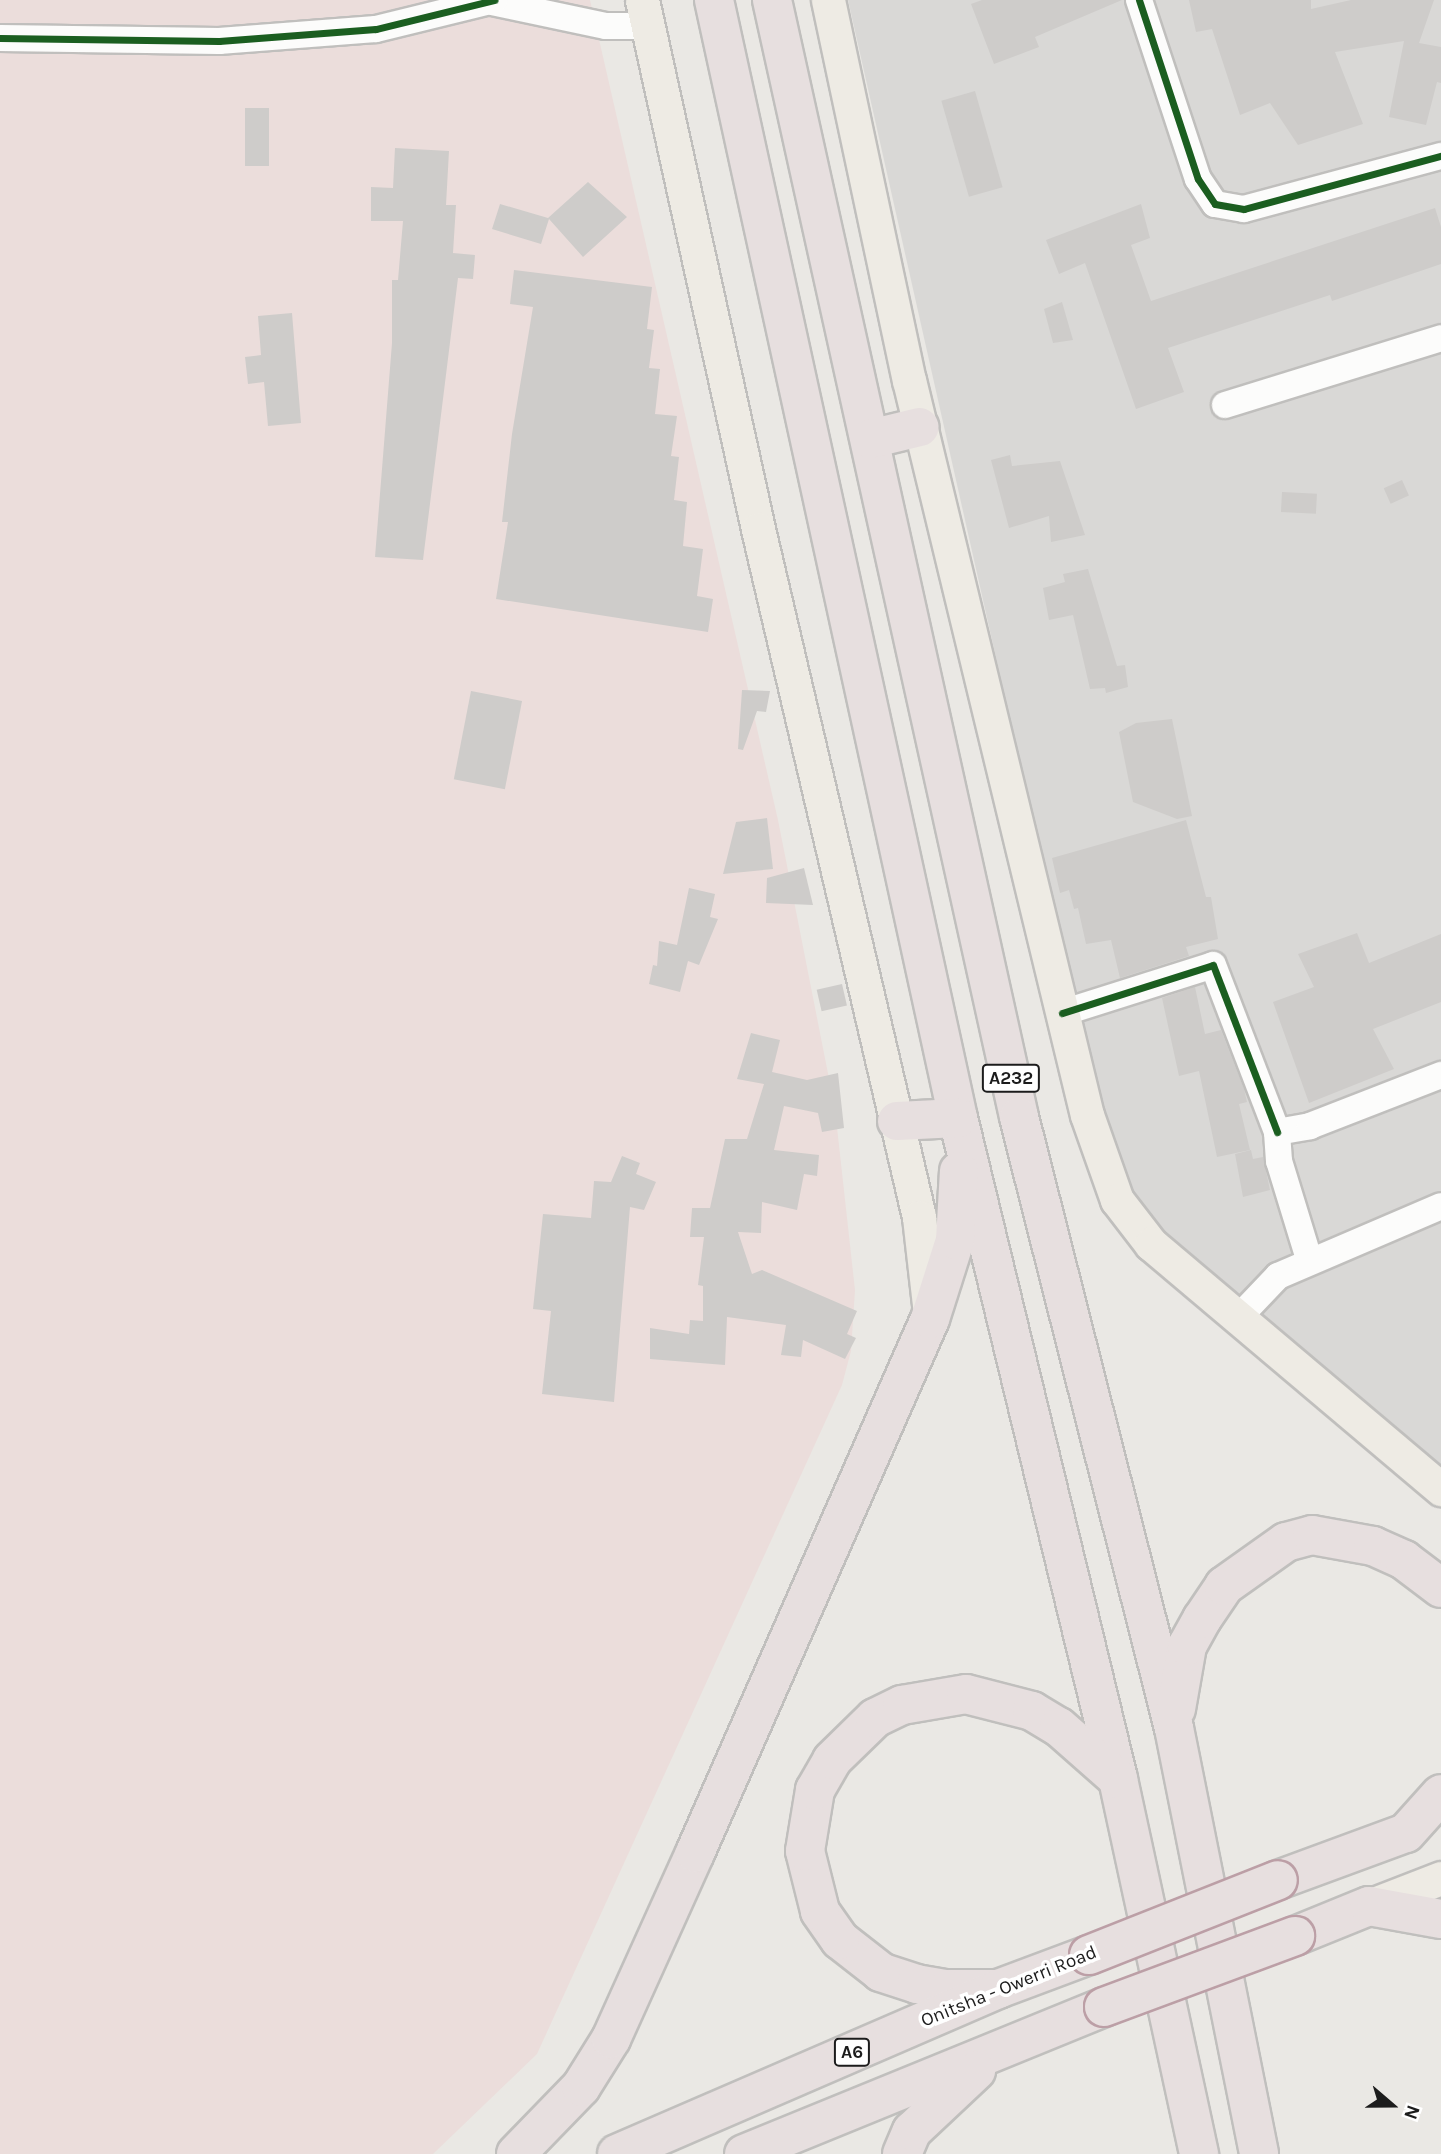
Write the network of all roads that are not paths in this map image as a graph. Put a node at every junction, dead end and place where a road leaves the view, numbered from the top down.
1 (715, 0) edge
2 (772, 0) edge
3 (828, 0) edge
4 (1139, 0) edge
5 (493, 1) edge
6 (645, 13) edge
7 (0, 38) edge
8 (1441, 156) edge
9 (1441, 338) edge
10 (1225, 405) dead end
11 (920, 427) junction
12 (870, 439) junction
13 (1062, 1013) junction
14 (1441, 1075) edge
15 (897, 1121) junction
16 (959, 1124) junction
17 (1277, 1132) junction
18 (1441, 1206) edge
19 (1309, 1259) junction
20 (1238, 1318) junction
21 (930, 1319) junction
22 (1441, 1489) edge
23 (1441, 1588) edge
24 (1174, 1728) junction
25 (1118, 1779) junction
26 (1441, 1794) edge
27 (1441, 1819) edge
28 (1406, 1833) junction
29 (1441, 1878) edge
30 (1369, 1906) junction
31 (1441, 1919) edge
32 (998, 1989) junction
33 (1013, 2046) junction
34 (1237, 2054) junction
35 (516, 2154) edge
36 (617, 2154) edge
37 (744, 2154) edge
38 (902, 2154) edge
39 (1199, 2154) edge
40 (1259, 2154) edge
41 (1281, 2154) edge

1 - 16 highway, A232
2 - 12 highway, A232
3 - 11 main road
4 - 8 street
5 - 6 street
5 - 7 street
6 - 15 main road
9 - 10 street
11 - 12 highway
11 - 13 main road
12 - 24 highway, A232
13 - 17 street
13 - 20 main road
14 - 17 street
15 - 16 highway
15 - 21 main road
16 - 21 highway
16 - 25 highway, A232
17 - 19 street
18 - 19 street
19 - 20 street
20 - 22 main road
21 - 35 highway
23 - 24 highway
24 - 34 highway, A232
25 - 32 highway
25 - 39 highway, A232
26 - 28 highway
27 - 28 main road
28 - 32 highway, Onitsha - Owerri Road / A6, bridge
29 - 30 main road
30 - 31 highway
30 - 33 highway, bridge
32 - 36 highway, Onitsha - Owerri Road / A6
33 - 37 highway
33 - 38 highway
34 - 40 highway, A232
34 - 41 highway

